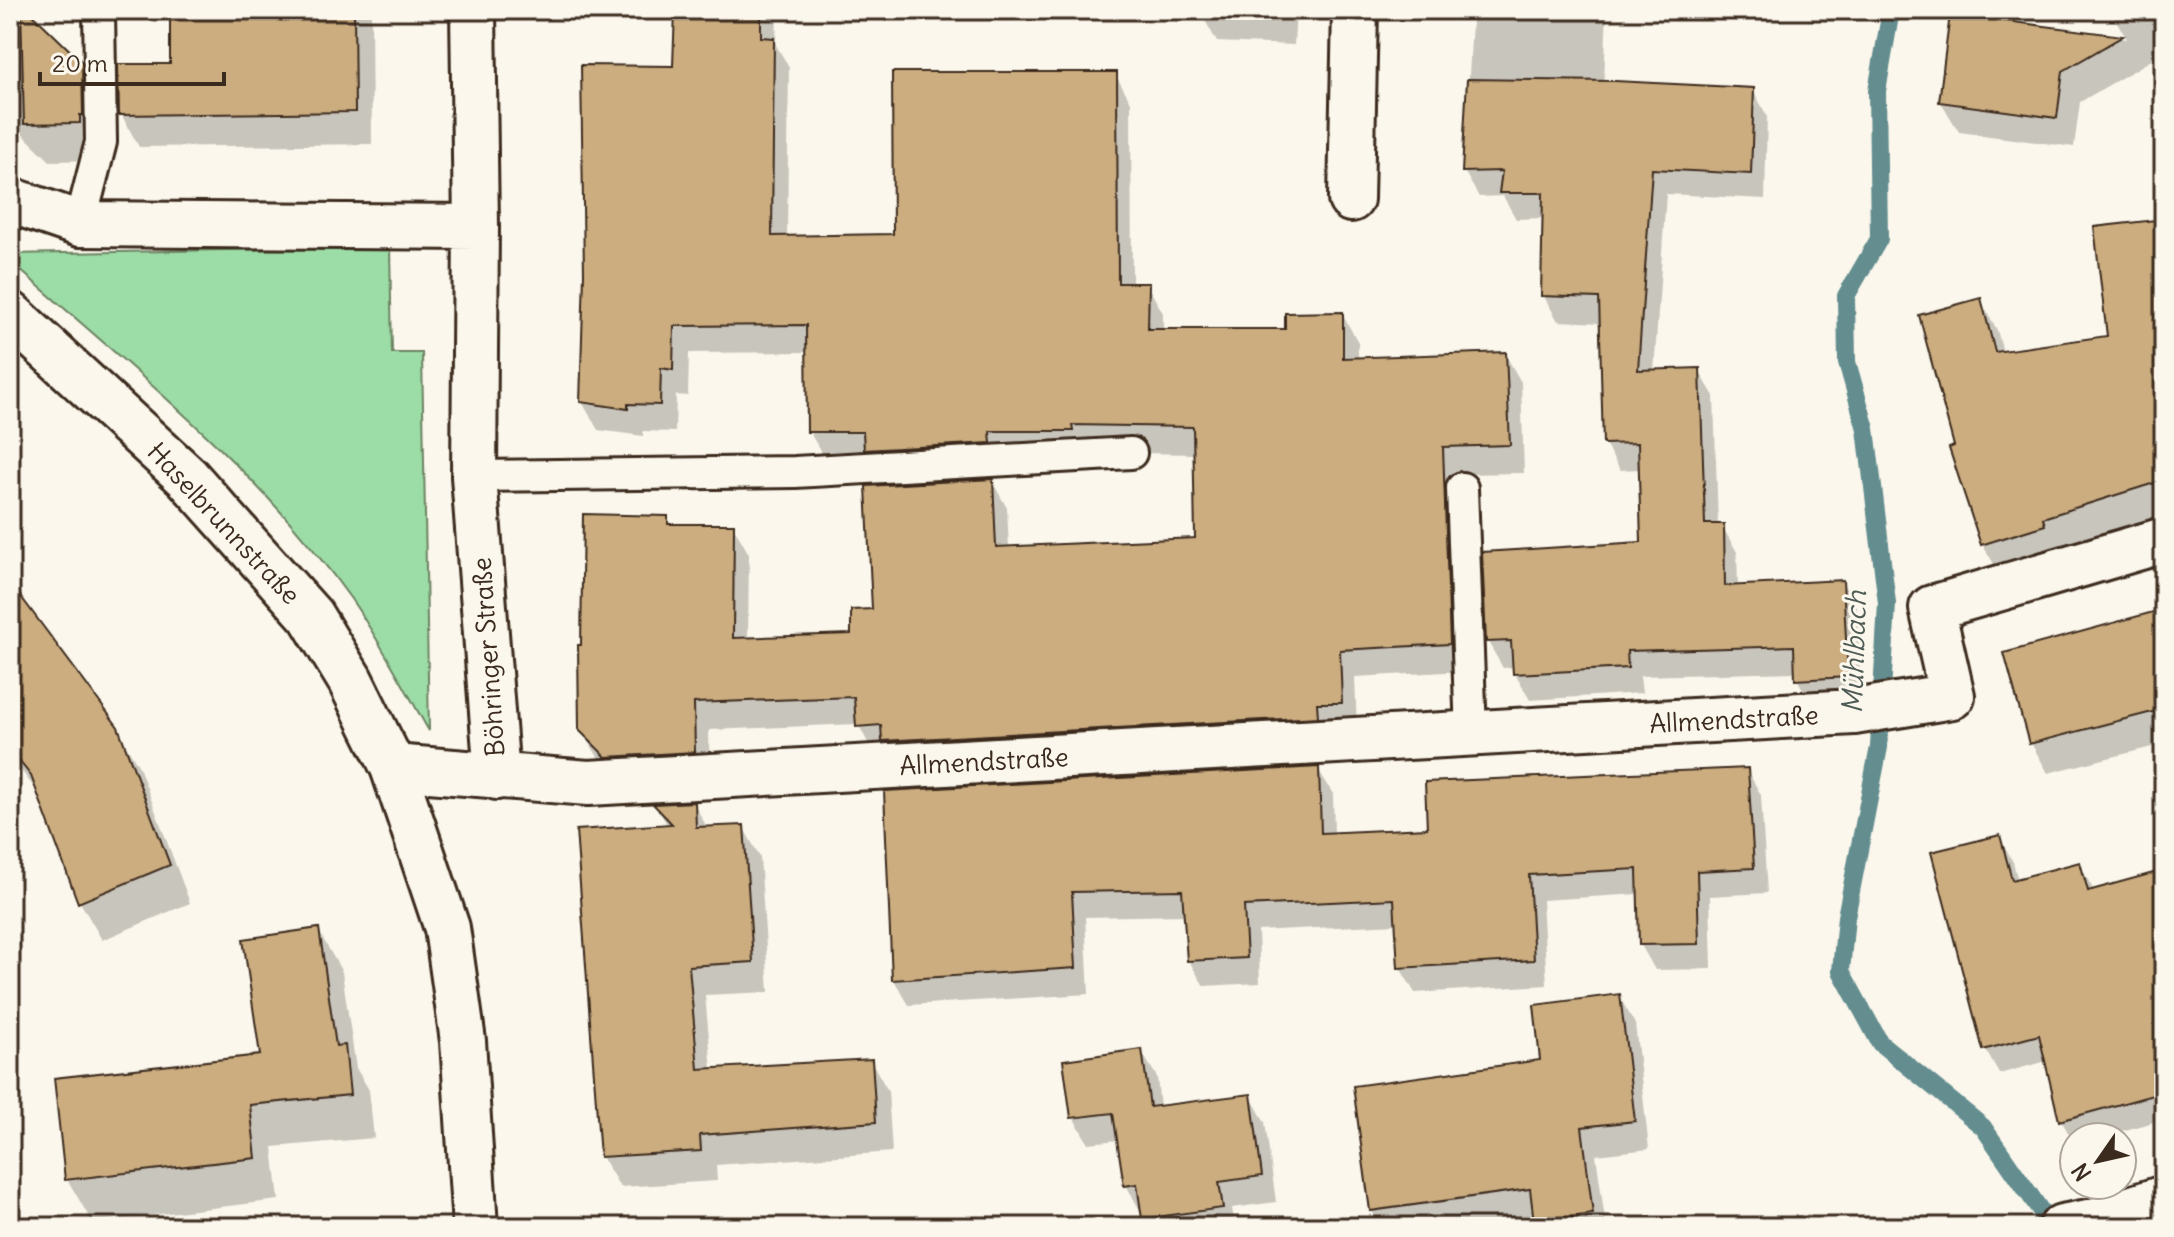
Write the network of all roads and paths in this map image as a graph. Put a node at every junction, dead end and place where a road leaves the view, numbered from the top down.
1 (99, 10) edge
2 (473, 10) edge
3 (1355, 10) edge
4 (1351, 199) dead end
5 (10, 200) edge
6 (80, 224) junction
7 (476, 227) junction
8 (10, 314) edge
9 (1131, 453) dead end
10 (474, 476) junction
11 (1462, 488) dead end
12 (2164, 540) edge
13 (1471, 734) junction
14 (393, 767) junction
15 (497, 777) junction
16 (2164, 1198) edge
17 (2078, 1224) edge
18 (475, 1227) edge

1 - 6 lane
2 - 7 street, Böhringer Straße
3 - 4 street
5 - 6 street
6 - 7 street
7 - 10 street, Böhringer Straße
8 - 14 street, Haselbrunnstraße
9 - 10 lane
10 - 15 street, Böhringer Straße
11 - 13 lane
12 - 13 street, Allmendstraße
13 - 15 street, Allmendstraße
14 - 15 street, Böhringer Straße
14 - 18 street
16 - 17 street

